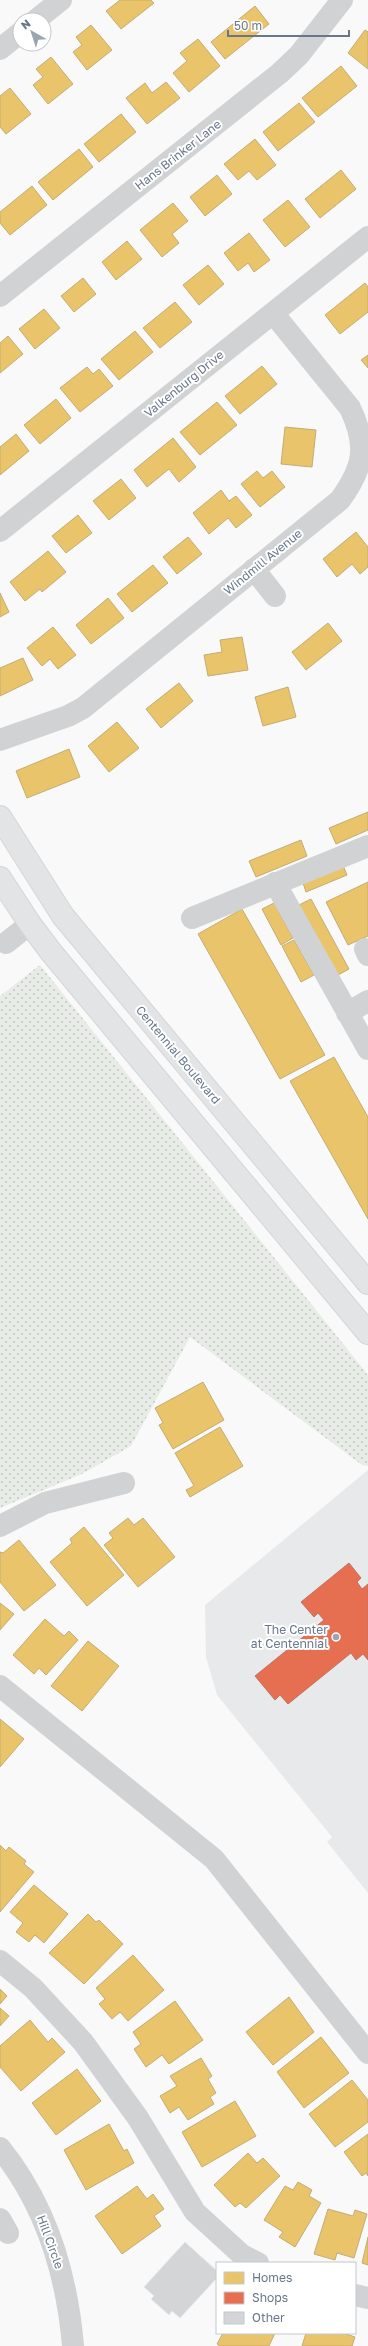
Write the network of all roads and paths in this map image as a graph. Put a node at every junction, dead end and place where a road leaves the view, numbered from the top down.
1 (61, 0) edge
2 (342, 0) edge
3 (46, 12) edge
4 (12, 39) edge
5 (0, 49) edge
6 (368, 237) edge
7 (0, 296) edge
8 (273, 312) junction
9 (0, 531) edge
10 (254, 569) junction
11 (275, 596) dead end
12 (0, 740) edge
13 (0, 817) edge
14 (368, 846) edge
15 (0, 878) edge
16 (275, 883) junction
17 (192, 918) dead end
18 (30, 924) junction
19 (6, 943) dead end
20 (368, 1001) edge
21 (347, 1012) junction
22 (368, 1049) edge
23 (368, 1284) edge
24 (368, 1333) edge
25 (124, 1483) dead end
26 (0, 1526) edge
27 (0, 1686) edge
28 (0, 1961) edge
29 (368, 2053) edge
30 (0, 2148) edge
31 (256, 2262) edge
32 (356, 2296) edge
33 (368, 2298) edge
34 (73, 2346) edge

1 - 3 street
2 - 7 street, Hans Brinker Lane
4 - 5 street
6 - 8 street, Valkenburg Drive
8 - 9 street, Valkenburg Drive
8 - 10 street, Windmill Avenue
10 - 11 street
10 - 12 street, Windmill Avenue
13 - 23 main road, Centennial Boulevard
14 - 16 street
15 - 18 main road
16 - 17 street
16 - 21 street
18 - 19 street
18 - 24 main road
20 - 21 street
21 - 22 street
25 - 26 street
27 - 29 street
28 - 31 street
30 - 34 street, Hill Circle
32 - 33 street

